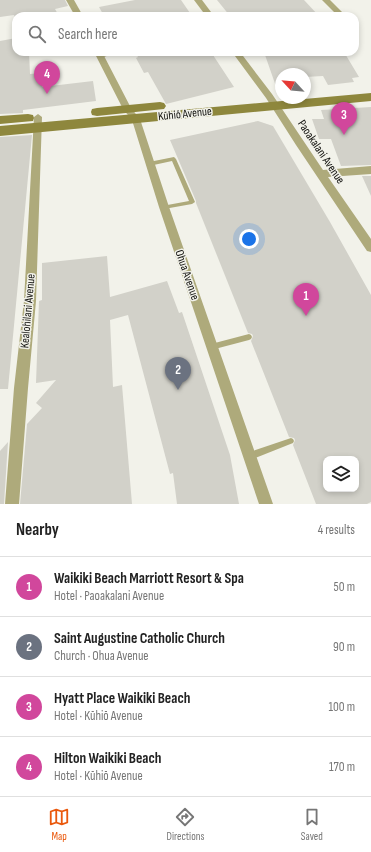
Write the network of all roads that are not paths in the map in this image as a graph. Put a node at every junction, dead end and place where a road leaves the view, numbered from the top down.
1 (70, 0) edge
2 (198, 0) edge
3 (326, 0) edge
4 (77, 12) edge
5 (207, 12) edge
6 (338, 12) edge
7 (100, 56) edge
8 (239, 56) edge
9 (371, 88) edge
10 (311, 93) edge
11 (343, 95) junction
12 (311, 97) edge
13 (371, 97) edge
14 (275, 99) edge
15 (278, 104) edge
16 (128, 109) junction
17 (136, 119) junction
18 (0, 120) edge
19 (38, 123) junction
20 (0, 131) edge
21 (149, 164) junction
22 (371, 170) edge
23 (320, 174) junction
24 (164, 207) junction
25 (371, 248) edge
26 (250, 337) dead end
27 (211, 347) junction
28 (291, 441) dead end
29 (250, 456) junction
30 (12, 504) edge
31 (266, 504) edge

1 - 4 street
2 - 5 street
3 - 6 street
7 - 16 street, Ohua Avenue
8 - 14 street, Paoakalani Avenue
9 - 11 street, Kūhiō Avenue
10 - 11 street, Kūhiō Avenue
11 - 12 street, Kūhiō Avenue
11 - 13 street, Kūhiō Avenue
14 - 16 street, Kūhiō Avenue
14 - 17 street, Kūhiō Avenue
15 - 23 street, Paoakalani Avenue
16 - 17 street, Ohua Avenue
16 - 19 street, Kūhiō Avenue
17 - 19 street, Kūhiō Avenue
17 - 21 street, Ohua Avenue
18 - 19 street, Kūhiō Avenue
19 - 20 street, Kūhiō Avenue
19 - 30 street, Kealohilani Avenue
21 - 24 street, Ohua Avenue
21 - 24 lane
22 - 23 street
23 - 25 street, Paoakalani Avenue
24 - 27 street, Ohua Avenue
26 - 27 lane
27 - 29 street, Ohua Avenue
28 - 29 lane
29 - 31 street, Ohua Avenue

